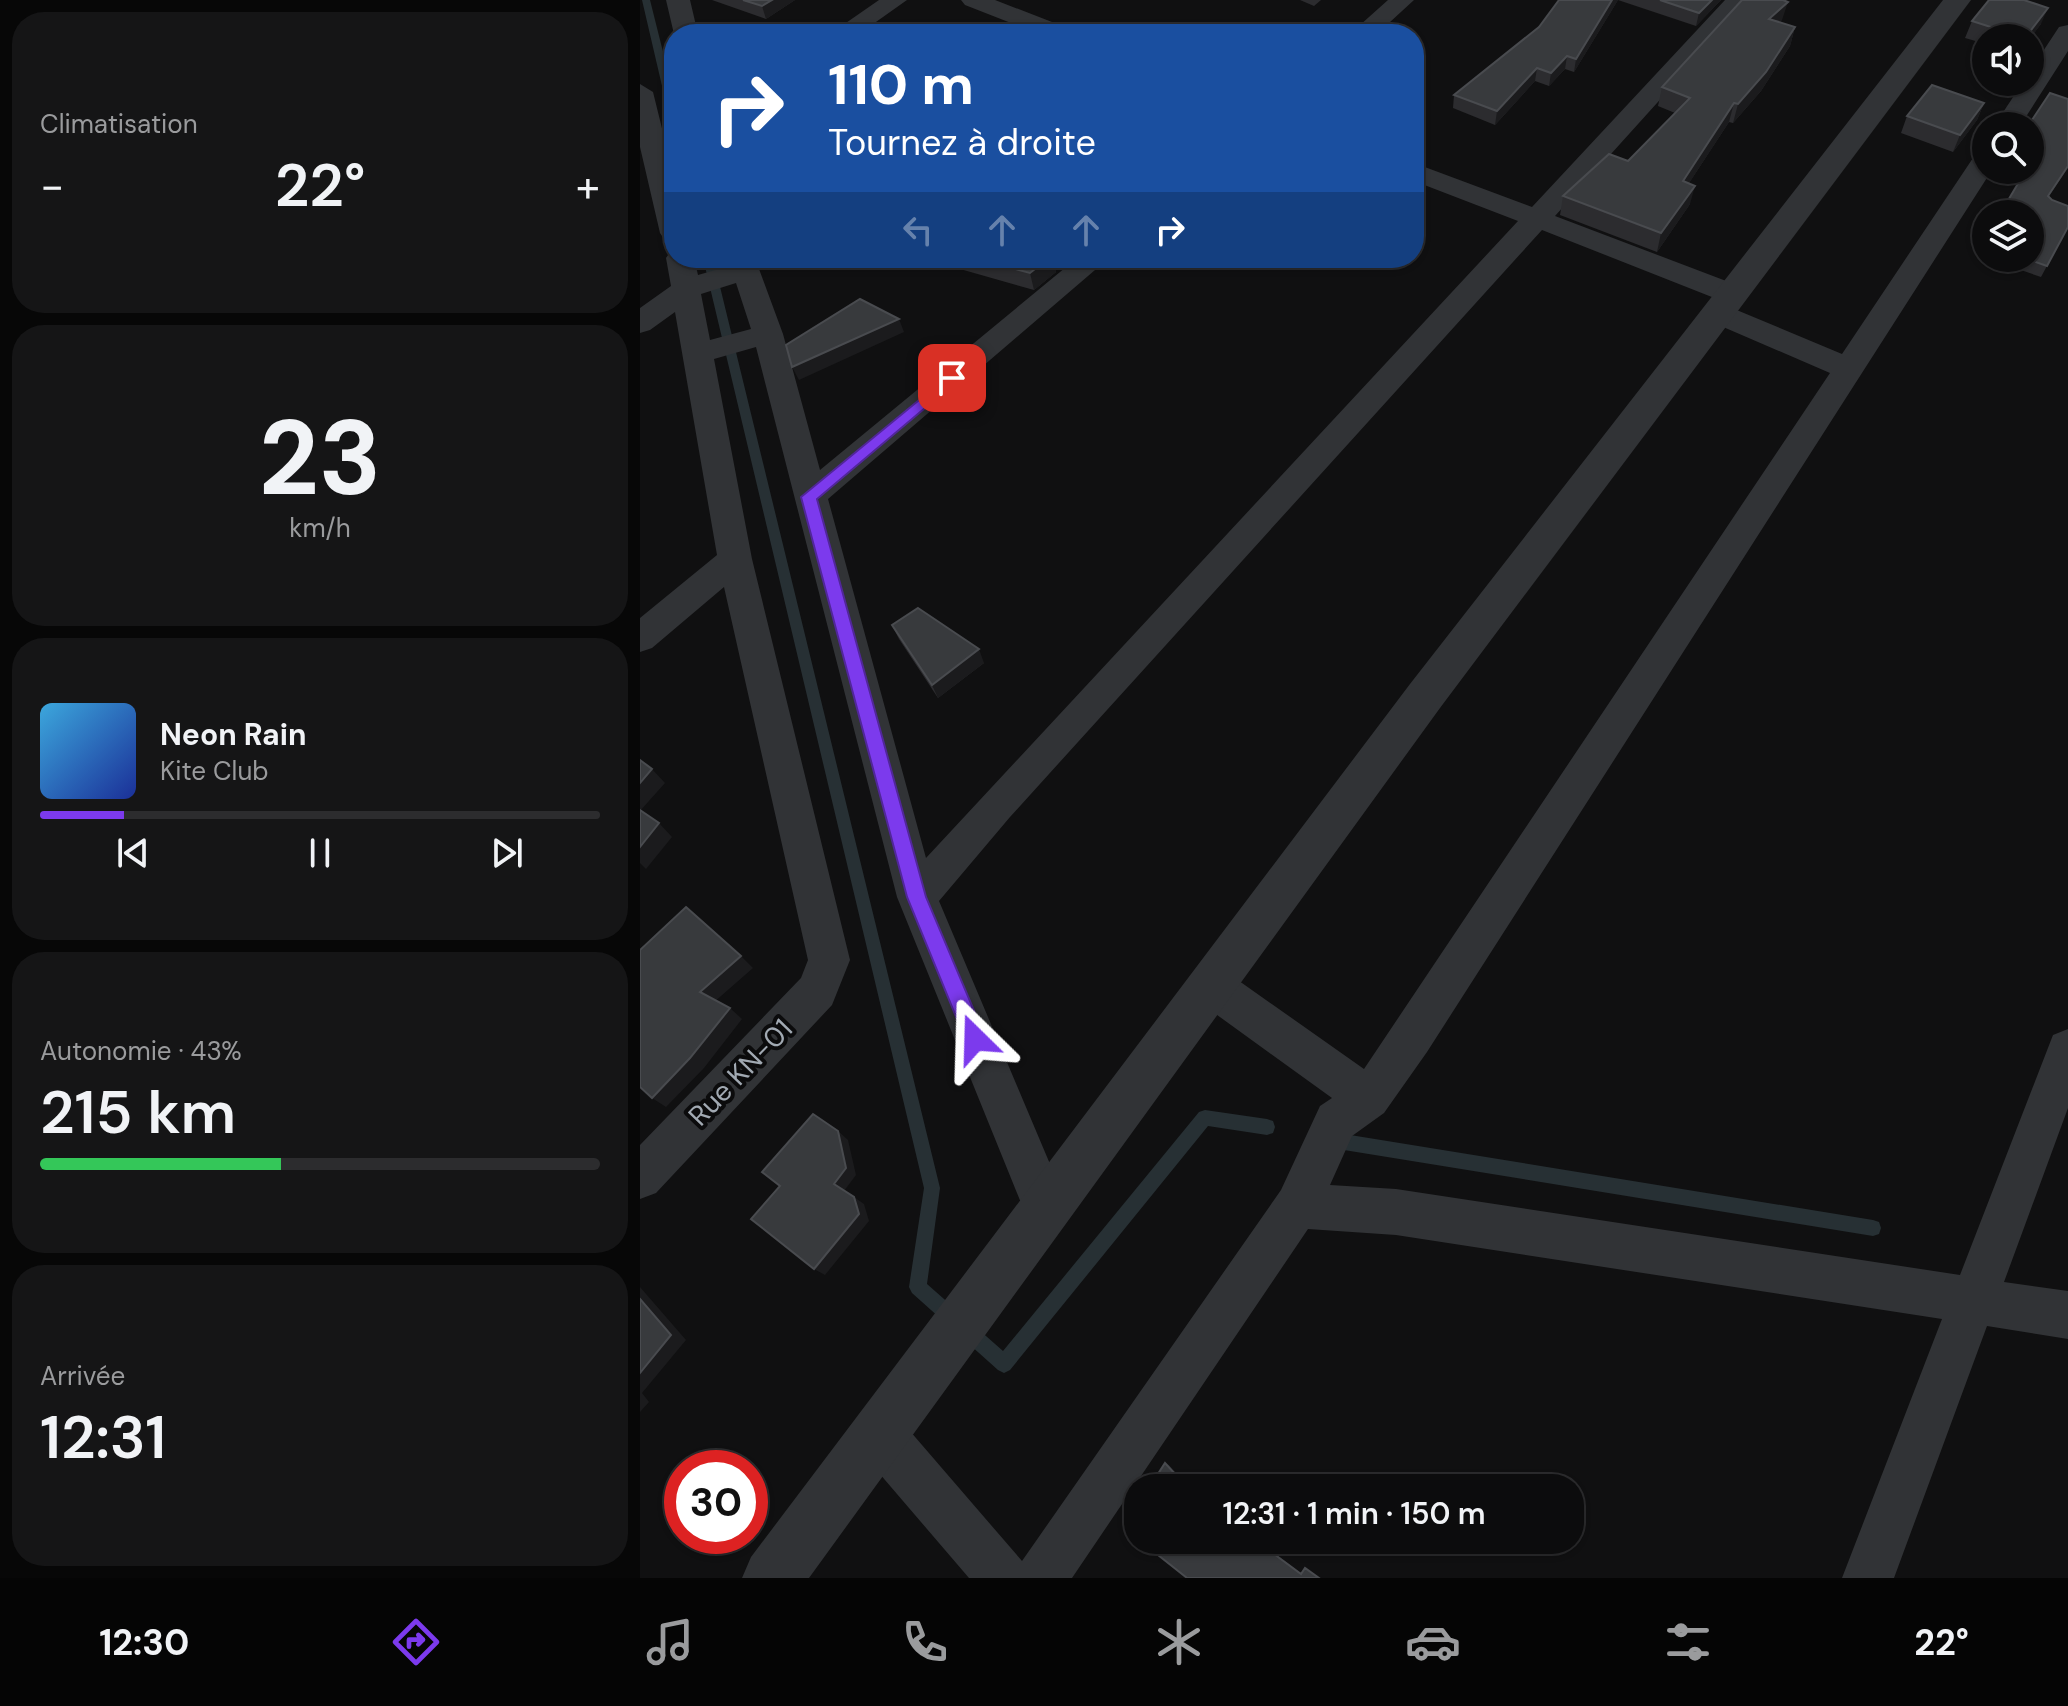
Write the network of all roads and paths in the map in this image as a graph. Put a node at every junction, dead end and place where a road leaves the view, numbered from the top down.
1 (678, 0) edge
2 (895, 0) edge
3 (973, 0) edge
4 (1052, 0) edge
5 (1402, 0) edge
6 (1738, 0) edge
7 (1957, 0) edge
8 (1024, 20) junction
9 (684, 24) edge
10 (858, 24) edge
11 (1018, 24) edge
12 (1035, 24) edge
13 (1374, 24) edge
14 (2068, 32) edge
15 (641, 97) edge
16 (2016, 112) edge
17 (1424, 175) edge
18 (1972, 180) edge
19 (664, 192) edge
20 (1535, 218) junction
21 (1083, 268) edge
22 (713, 272) edge
23 (1724, 304) junction
24 (640, 323) edge
25 (756, 336) junction
26 (705, 351) junction
27 (1849, 369) junction
28 (809, 497) junction
29 (735, 559) junction
30 (640, 638) edge
31 (917, 897) junction
32 (1210, 985) junction
33 (2068, 1050) edge
34 (1369, 1098) junction
35 (640, 1177) edge
36 (1297, 1206) junction
37 (1046, 1209) junction
38 (1971, 1299) junction
39 (2068, 1315) edge
40 (879, 1434) junction
41 (772, 1578) edge
42 (1003, 1578) edge
43 (1041, 1578) edge
44 (1868, 1578) edge

1 - 9 street
2 - 10 street
3 - 8 street
4 - 8 street
5 - 13 street
6 - 20 street
7 - 23 street
8 - 11 street
8 - 12 street
14 - 16 street
15 - 19 street
17 - 20 street
18 - 27 street
20 - 23 street
20 - 31 street
21 - 28 street
22 - 24 street
22 - 25 street
22 - 26 street
23 - 27 street
23 - 32 street
25 - 26 street
25 - 28 street
26 - 29 street
27 - 34 street
28 - 31 street
29 - 30 street
29 - 35 street, Rue KN-01
31 - 37 street
32 - 34 street
32 - 37 street
33 - 38 street
34 - 36 street
36 - 38 street
36 - 43 street
37 - 40 street
38 - 39 street
38 - 44 street
40 - 41 street
40 - 42 street

